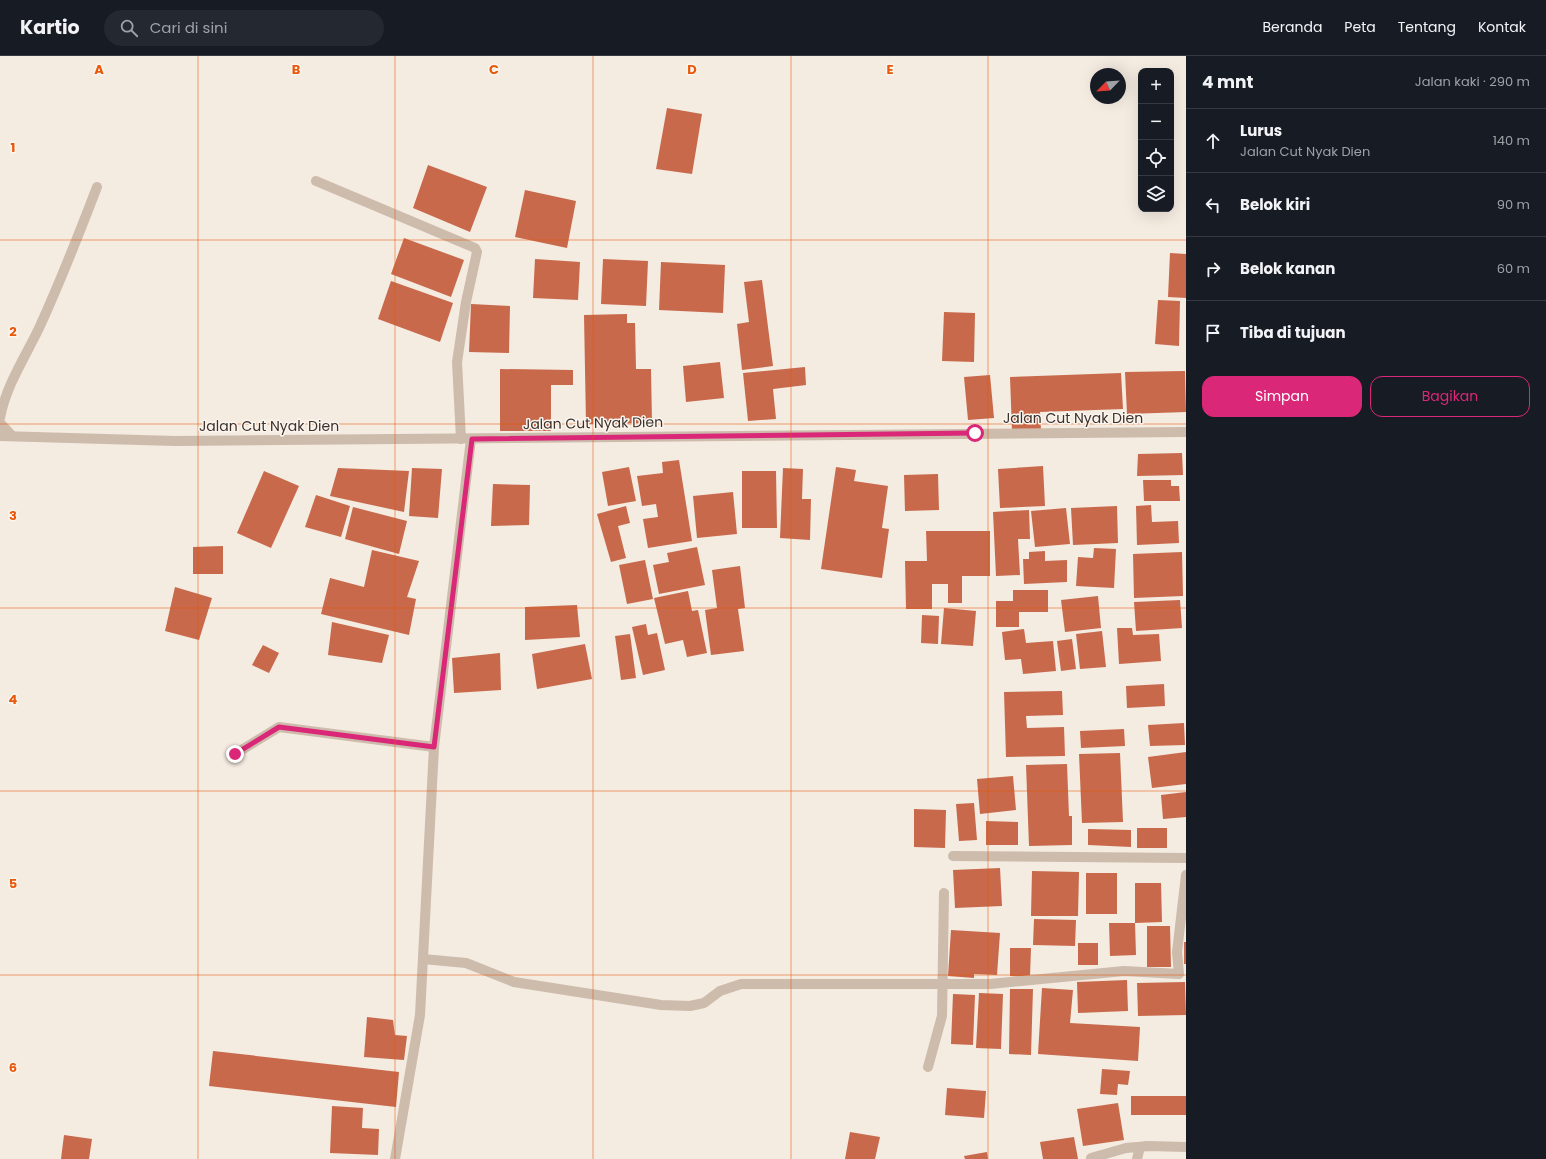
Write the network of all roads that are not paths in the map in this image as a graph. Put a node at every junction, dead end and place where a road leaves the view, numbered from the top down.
1 (316, 181) dead end
2 (97, 187) dead end
3 (0, 418) edge
4 (0, 423) edge
5 (1186, 432) edge
6 (0, 436) edge
7 (12, 436) junction
8 (461, 439) junction
9 (472, 439) junction
10 (434, 747) junction
11 (235, 754) dead end
12 (953, 856) dead end
13 (1186, 858) edge
14 (1186, 875) edge
15 (944, 894) dead end
16 (423, 959) junction
17 (942, 985) junction
18 (928, 1067) dead end
19 (1149, 1146) junction
20 (1186, 1147) edge
21 (1091, 1158) dead end
22 (395, 1159) edge
23 (1137, 1159) edge

1 - 8 street
2 - 3 street
4 - 7 street
5 - 9 street, Jalan Cut Nyak Dien
6 - 7 street, Jalan Cut Nyak Dien
7 - 8 street, Jalan Cut Nyak Dien
8 - 9 street, Jalan Cut Nyak Dien
9 - 10 street
10 - 11 street
10 - 16 street
12 - 13 street
14 - 17 street
15 - 17 street
16 - 17 street
16 - 22 street
17 - 18 street
19 - 20 street
19 - 21 street
19 - 23 street

